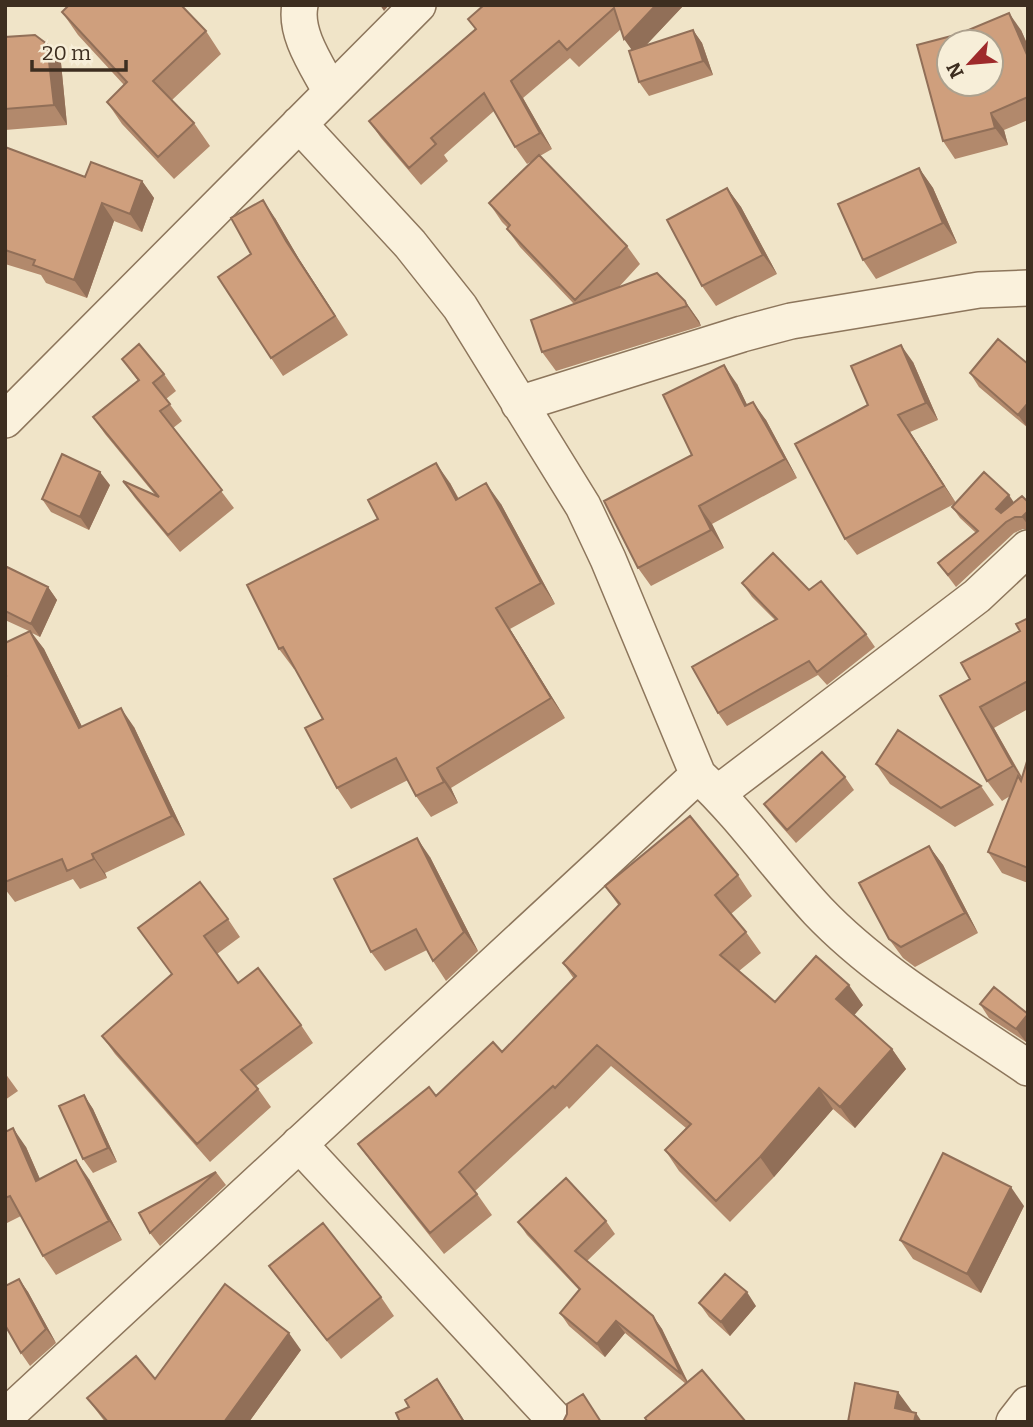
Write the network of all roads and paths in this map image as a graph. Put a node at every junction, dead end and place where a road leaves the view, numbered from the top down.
1 (300, 5) edge
2 (418, 5) edge
3 (331, 92) junction
4 (299, 124) junction
5 (1028, 288) edge
6 (519, 404) junction
7 (5, 419) edge
8 (1028, 548) edge
9 (708, 784) junction
10 (1028, 1068) edge
11 (299, 1144) junction
12 (1028, 1404) edge
13 (5, 1417) edge
14 (557, 1422) edge
15 (1014, 1422) edge

1 - 3 street
2 - 3 street
3 - 4 street
4 - 6 street
4 - 7 street
5 - 6 street
6 - 9 street
8 - 9 street
9 - 10 street
9 - 11 street
11 - 13 street
11 - 14 street
12 - 15 street

